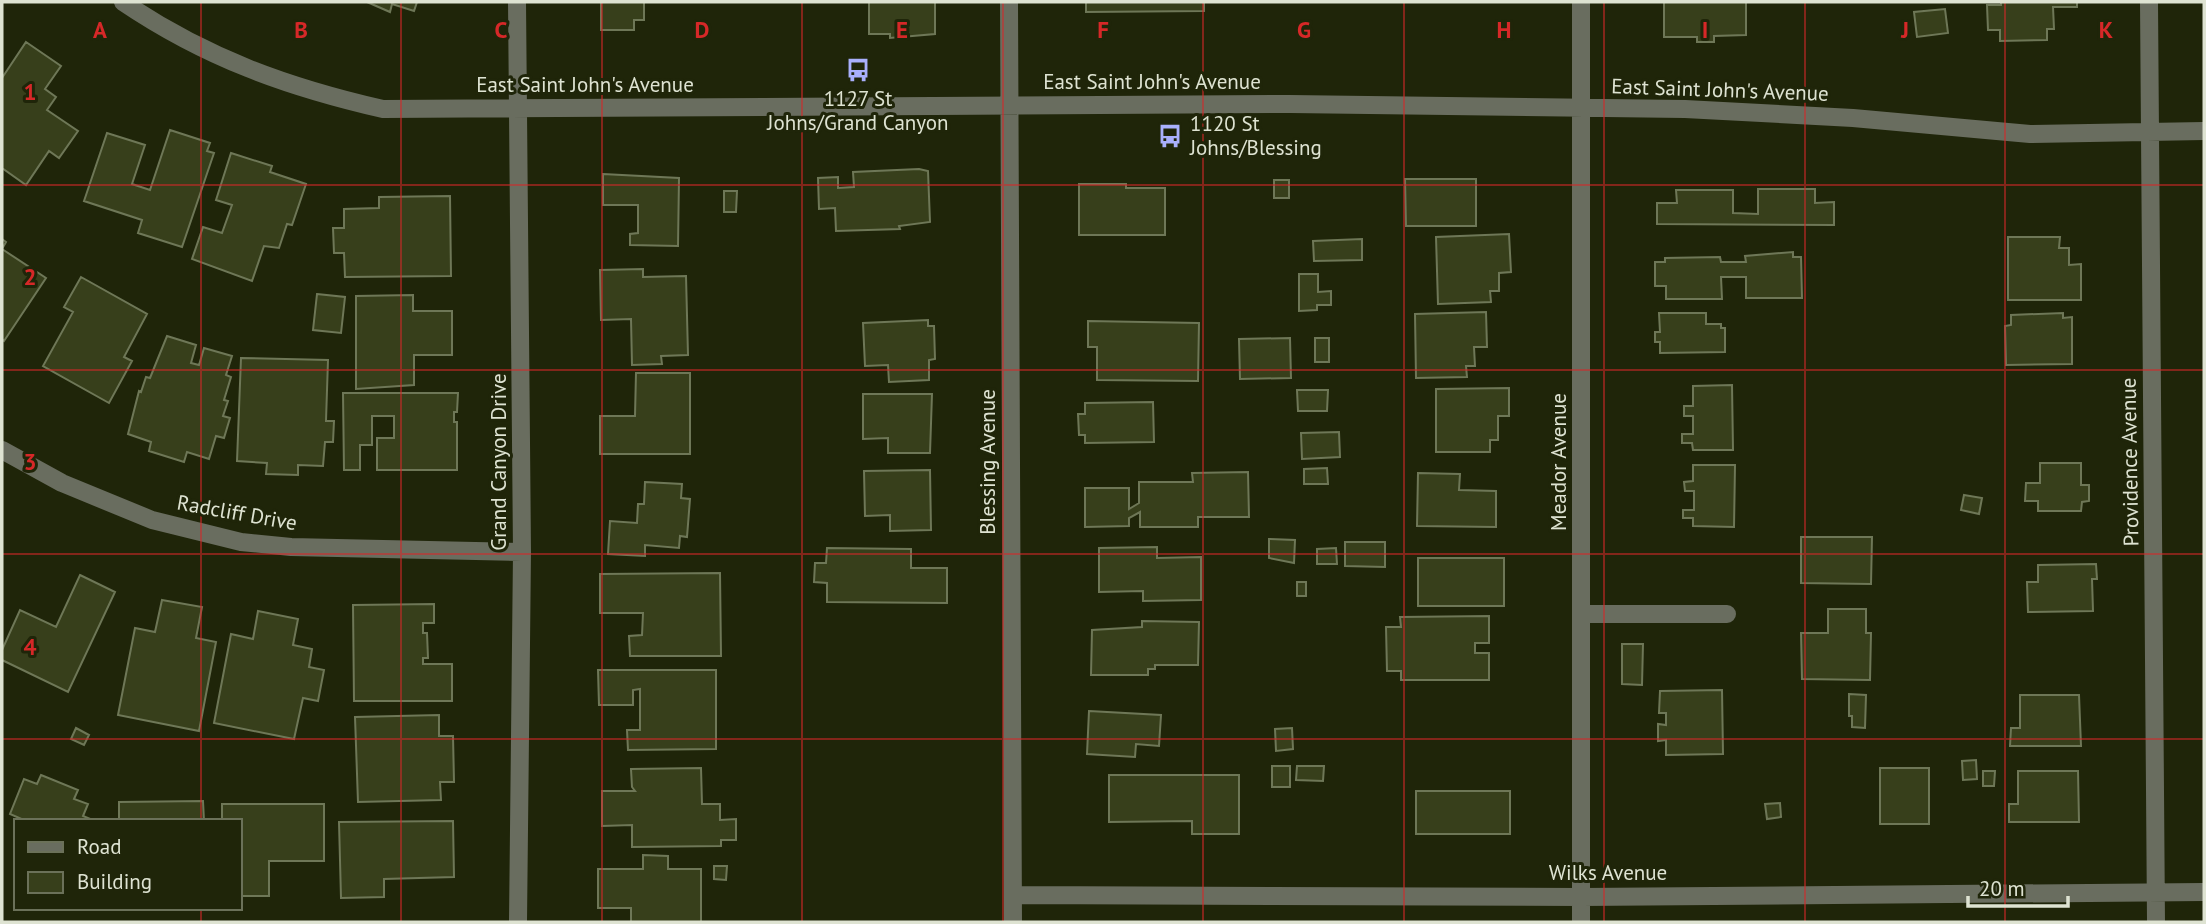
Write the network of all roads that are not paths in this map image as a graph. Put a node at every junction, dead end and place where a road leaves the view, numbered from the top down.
1 (124, 2) edge
2 (517, 2) edge
3 (1009, 2) edge
4 (1581, 2) edge
5 (2149, 2) edge
6 (1010, 106) junction
7 (519, 108) junction
8 (1581, 108) junction
9 (2204, 131) edge
10 (2150, 132) junction
11 (2, 450) edge
12 (522, 552) junction
13 (1582, 614) junction
14 (1727, 614) dead end
15 (2157, 892) junction
16 (2204, 892) edge
17 (1013, 895) junction
18 (1581, 897) junction
19 (518, 922) edge
20 (1013, 922) edge
21 (1581, 922) edge
22 (2156, 922) edge

1 - 7 street, East Saint John's Avenue
2 - 7 street, Grand Canyon Drive
3 - 6 street, Blessing Avenue
4 - 8 street, Meador Avenue
5 - 10 street, Providence Avenue
6 - 7 street, East Saint John's Avenue
6 - 8 street, East Saint John's Avenue
6 - 17 street, Blessing Avenue
7 - 12 street, Grand Canyon Drive
8 - 10 street, East Saint John's Avenue
8 - 13 street, Meador Avenue
9 - 10 street, East Saint John's Avenue
10 - 15 street, Providence Avenue
11 - 12 street, Radcliff Drive
12 - 19 street, Grand Canyon Drive
13 - 14 street
13 - 18 street, Meador Avenue
15 - 16 street, Wilks Avenue
15 - 18 street, Wilks Avenue
15 - 22 street, Providence Avenue
17 - 18 street, Wilks Avenue
17 - 20 street, Blessing Avenue
18 - 21 street, Meador Avenue

